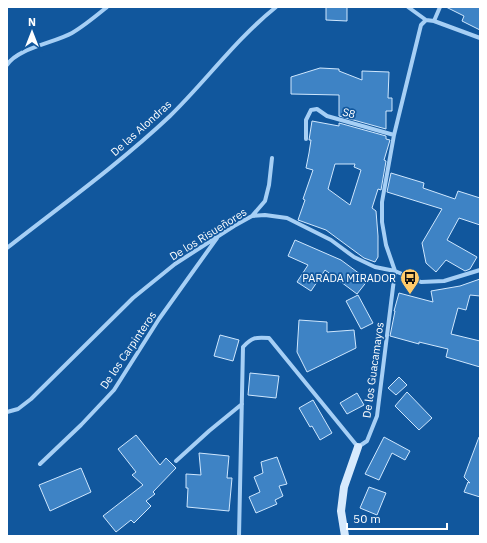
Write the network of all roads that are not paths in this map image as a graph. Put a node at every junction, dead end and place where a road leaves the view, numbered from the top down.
1 (107, 7) edge
2 (276, 7) edge
3 (408, 7) edge
4 (440, 7) edge
5 (426, 20) junction
6 (434, 21) junction
7 (480, 38) edge
8 (7, 65) edge
9 (394, 135) junction
10 (306, 139) dead end
11 (272, 158) dead end
12 (252, 216) junction
13 (218, 236) junction
14 (7, 248) edge
15 (480, 270) edge
16 (395, 271) junction
17 (242, 404) junction
18 (7, 412) edge
19 (358, 447) junction
20 (176, 461) dead end
21 (40, 464) dead end
22 (239, 536) edge
23 (344, 536) edge

1 - 8 street
2 - 14 street, De las Alondras
3 - 5 street
4 - 6 street
5 - 6 street
5 - 9 street, De los Guacamayos
6 - 7 street
9 - 10 street, S8
9 - 16 street, De los Guacamayos
11 - 12 street
12 - 13 street, De los Risueñores
12 - 16 street, De los Risueñores
13 - 18 street, De los Risueñores
13 - 21 street, De los Carpinteros
15 - 16 street, De los Risueñores
16 - 19 street, De los Guacamayos
17 - 19 street
17 - 20 street
17 - 22 street
19 - 23 street

